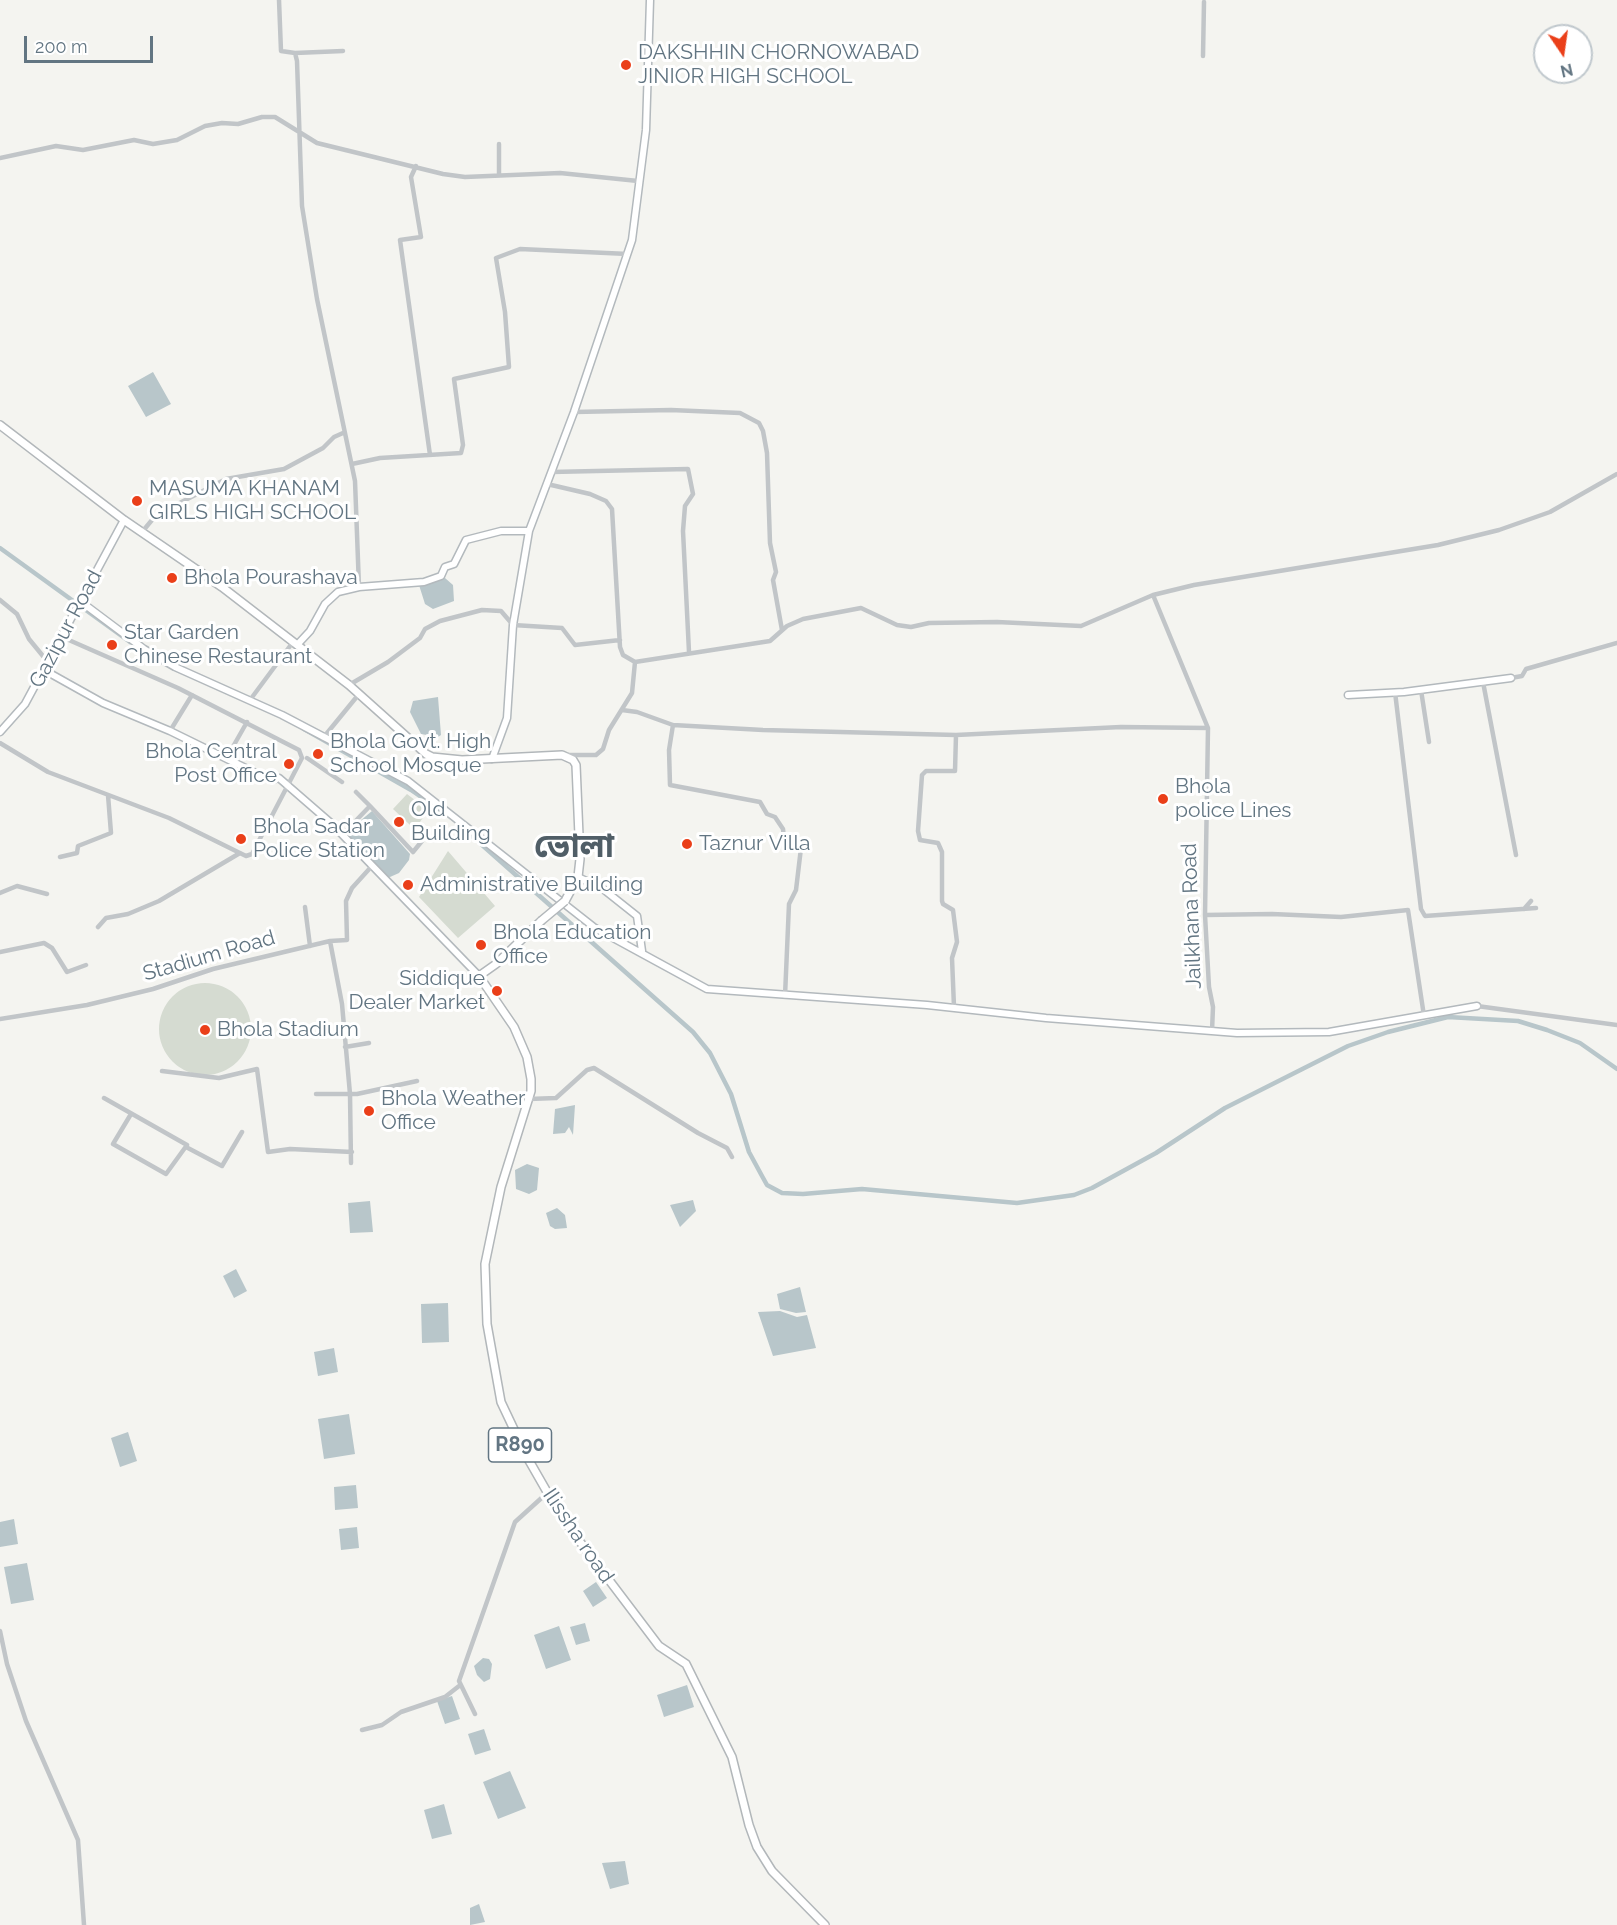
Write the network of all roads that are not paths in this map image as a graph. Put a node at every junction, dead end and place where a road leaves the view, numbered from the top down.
1 (279, 0) edge
2 (650, 0) edge
3 (1204, 2) dead end
4 (343, 51) dead end
5 (295, 53) junction
6 (1203, 56) dead end
7 (297, 132) junction
8 (499, 144) dead end
9 (0, 158) edge
10 (416, 166) junction
11 (499, 174) junction
12 (638, 181) junction
13 (628, 254) junction
14 (574, 412) junction
15 (0, 425) edge
16 (343, 433) junction
17 (430, 455) junction
18 (352, 465) junction
19 (551, 472) junction
20 (1617, 474) edge
21 (547, 484) junction
22 (124, 520) junction
23 (529, 531) junction
24 (142, 532) junction
25 (359, 587) junction
26 (1153, 595) junction
27 (0, 600) edge
28 (80, 601) junction
29 (513, 625) junction
30 (782, 630) junction
31 (62, 637) junction
32 (620, 640) junction
33 (295, 643) junction
34 (1617, 643) edge
35 (689, 652) junction
36 (47, 661) junction
37 (634, 662) junction
38 (45, 670) junction
39 (1511, 678) joint
40 (1483, 682) junction
41 (349, 685) junction
42 (1421, 690) junction
43 (1395, 692) junction
44 (359, 693) junction
45 (192, 694) junction
46 (1348, 695) dead end
47 (250, 700) junction
48 (622, 710) junction
49 (247, 722) junction
50 (673, 724) junction
51 (1208, 728) junction
52 (170, 731) junction
53 (0, 732) edge
54 (956, 735) junction
55 (323, 738) junction
56 (1429, 742) dead end
57 (0, 743) edge
58 (562, 755) junction
59 (307, 758) dead end
60 (226, 759) junction
61 (492, 759) junction
62 (342, 782) dead end
63 (287, 786) junction
64 (356, 792) dead end
65 (108, 795) junction
66 (370, 806) junction
67 (342, 835) junction
68 (422, 841) dead end
69 (240, 853) junction
70 (1516, 855) dead end
71 (60, 857) dead end
72 (371, 867) junction
73 (578, 877) junction
74 (0, 893) edge
75 (47, 894) dead end
76 (1531, 901) dead end
77 (305, 907) dead end
78 (1536, 908) dead end
79 (1524, 909) junction
80 (1205, 915) junction
81 (98, 927) dead end
82 (330, 941) junction
83 (309, 946) junction
84 (642, 951) junction
85 (0, 952) edge
86 (86, 965) dead end
87 (479, 976) junction
88 (785, 996) junction
89 (1477, 1006) joint
90 (954, 1007) junction
91 (1424, 1016) junction
92 (0, 1019) edge
93 (1617, 1024) edge
94 (1212, 1031) junction
95 (369, 1043) dead end
96 (345, 1047) junction
97 (162, 1071) dead end
98 (417, 1081) dead end
99 (316, 1094) dead end
100 (350, 1094) junction
101 (104, 1098) dead end
102 (529, 1099) junction
103 (131, 1114) junction
104 (242, 1132) dead end
105 (186, 1147) junction
106 (352, 1152) junction
107 (732, 1157) dead end
108 (351, 1163) dead end
109 (547, 1493) junction
110 (0, 1631) edge
111 (459, 1686) junction
112 (475, 1714) dead end
113 (363, 1730) dead end
114 (84, 1925) edge
115 (825, 1925) edge

1 - 5 street
2 - 12 street
3 - 6 street
4 - 5 street
5 - 7 street
7 - 9 street
7 - 10 street
7 - 16 street
8 - 11 street
10 - 11 street
10 - 17 street
11 - 12 street
12 - 13 street
13 - 14 street
13 - 17 street
14 - 19 street
14 - 30 street
15 - 22 main road
16 - 18 street
16 - 24 street
17 - 18 street
18 - 25 street
19 - 21 street
19 - 35 street
20 - 26 street
21 - 23 street
21 - 32 street
22 - 24 main road
22 - 28 street, Gazipur Road
23 - 25 street
23 - 29 street
24 - 33 main road
25 - 33 street
26 - 30 street
26 - 51 street, Jailkhana Road
27 - 36 street
28 - 31 street, Gazipur Road
28 - 47 street
29 - 32 street
29 - 41 street
29 - 61 street
30 - 35 street
31 - 36 street, Gazipur Road
31 - 45 street
32 - 37 street
33 - 41 main road
33 - 47 street
34 - 39 street
35 - 37 street
36 - 38 street, Gazipur Road
37 - 48 street
38 - 52 street
38 - 53 street, Gazipur Road
39 - 40 street
40 - 42 street
40 - 70 street
41 - 44 main road
42 - 43 street
42 - 56 street
43 - 46 street
43 - 79 street
44 - 55 street
44 - 61 main road
45 - 49 street
45 - 52 street
47 - 55 street
48 - 50 street
48 - 58 street
49 - 60 street
49 - 63 street
50 - 54 street
50 - 88 street
51 - 54 street
51 - 80 street, Jailkhana Road
52 - 60 street
54 - 90 street
55 - 84 street
57 - 65 street
58 - 61 main road
58 - 73 main road
59 - 62 street
60 - 63 street
63 - 67 street
63 - 69 street
64 - 66 street
65 - 69 street
65 - 71 street
66 - 67 street
66 - 68 street
67 - 72 street
69 - 81 street
72 - 82 street, Stadium Road
72 - 87 street
73 - 84 street
73 - 87 main road, bridge
74 - 75 street
76 - 79 street
77 - 83 street
78 - 79 street
80 - 91 street
80 - 94 street, Jailkhana Road
82 - 83 street, Stadium Road
82 - 96 street
83 - 92 street, Stadium Road
84 - 88 street
85 - 86 street
87 - 102 main road, Ilissha road / R890
88 - 90 street
89 - 91 street
89 - 93 street
90 - 94 street
91 - 94 street
95 - 96 street
96 - 100 street
97 - 106 street
98 - 100 street
99 - 100 street
100 - 106 street
101 - 103 street
102 - 107 street
102 - 109 main road, Ilissha road / R890
103 - 105 street
103 - 105 street
104 - 105 street
106 - 108 street
109 - 111 street
109 - 115 main road, Ilissha road / R890
110 - 114 street
111 - 112 street
111 - 113 street

